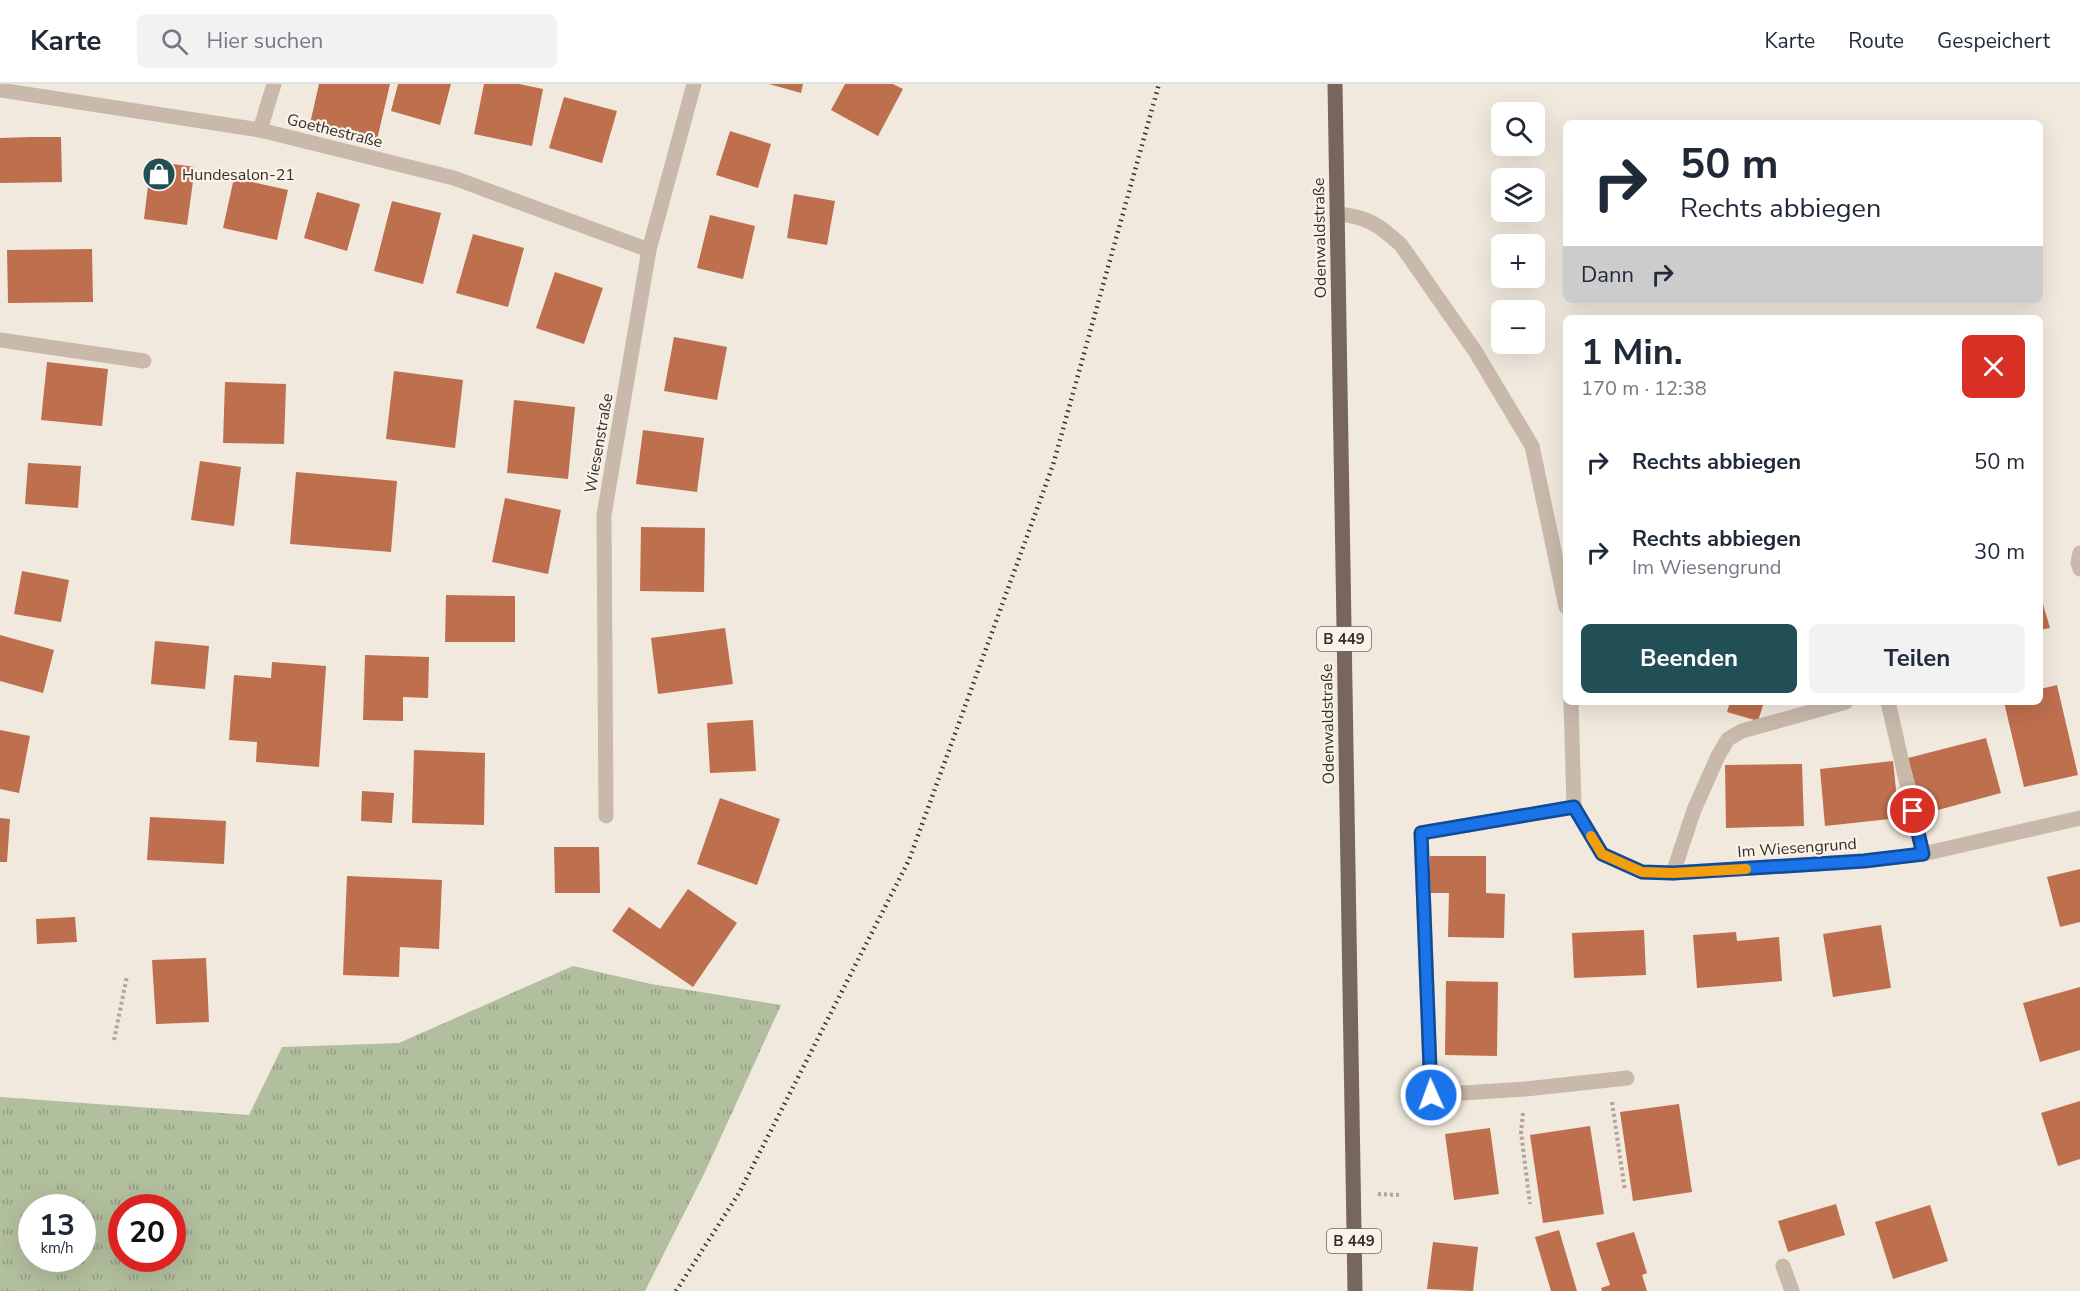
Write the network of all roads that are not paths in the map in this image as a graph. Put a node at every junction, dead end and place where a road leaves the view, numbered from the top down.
1 (273, 84) edge
2 (694, 84) edge
3 (1335, 84) edge
4 (0, 90) edge
5 (260, 130) junction
6 (1337, 214) junction
7 (649, 250) junction
8 (0, 340) edge
9 (144, 361) dead end
10 (2080, 553) edge
11 (2080, 568) edge
12 (1563, 593) edge
13 (1571, 705) edge
14 (1835, 705) edge
15 (1889, 705) edge
16 (1574, 807) junction
17 (606, 816) dead end
18 (2080, 818) edge
19 (1923, 854) junction
20 (1673, 873) junction
21 (1627, 1078) dead end
22 (1783, 1266) dead end
23 (1354, 1291) edge
24 (1792, 1291) edge

1 - 5 street
2 - 7 street, Wiesenstraße
3 - 6 main road, Odenwaldstraße / B 449
4 - 5 street, Goethestraße
5 - 7 street, Goethestraße
6 - 12 street
6 - 23 main road, Odenwaldstraße / B 449
7 - 17 street, Wiesenstraße
8 - 9 street
10 - 11 street
13 - 16 street, Im Wiesengrund
14 - 20 street
15 - 19 street
16 - 20 street, Im Wiesengrund
16 - 21 street
18 - 19 street, Im Wiesengrund
19 - 20 street, Im Wiesengrund
22 - 24 street

